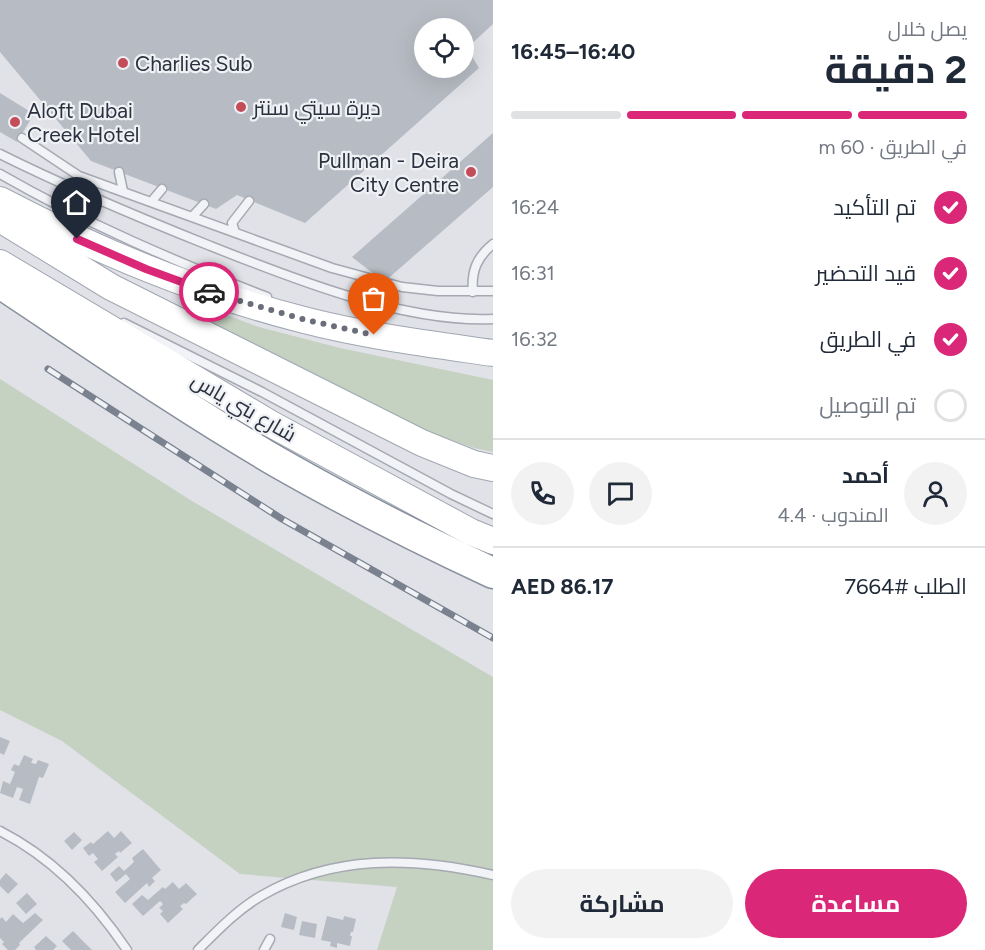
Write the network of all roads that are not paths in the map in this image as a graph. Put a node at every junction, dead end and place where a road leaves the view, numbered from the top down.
1 (22, 138) dead end
2 (0, 147) edge
3 (0, 154) edge
4 (118, 172) dead end
5 (0, 174) edge
6 (49, 178) junction
7 (162, 189) dead end
8 (123, 191) junction
9 (0, 200) edge
10 (249, 201) dead end
11 (151, 202) junction
12 (204, 204) dead end
13 (192, 217) junction
14 (0, 219) edge
15 (235, 232) junction
16 (493, 244) edge
17 (0, 262) edge
18 (0, 283) edge
19 (493, 291) edge
20 (473, 292) junction
21 (275, 301) dead end
22 (286, 305) dead end
23 (94, 308) dead end
24 (116, 318) dead end
25 (493, 319) edge
26 (351, 331) junction
27 (493, 353) edge
28 (493, 468) edge
29 (493, 514) edge
30 (493, 541) edge
31 (493, 573) edge
32 (0, 831) edge
33 (493, 875) edge
34 (270, 939) dead end
35 (127, 950) edge
36 (198, 950) edge
37 (264, 950) edge

1 - 8 lane
2 - 6 lane
3 - 6 lane
4 - 8 lane
5 - 21 lane
6 - 25 lane
7 - 11 lane
8 - 11 lane
9 - 26 main road
10 - 15 lane
11 - 13 lane
12 - 13 lane
13 - 15 lane
14 - 28 main road
15 - 20 lane
16 - 20 lane
17 - 23 lane
17 - 30 main road, شارع بني ياس
18 - 31 highway
19 - 20 lane
22 - 26 lane
24 - 29 lane
26 - 27 main road
32 - 35 lane
33 - 36 lane
34 - 37 lane

